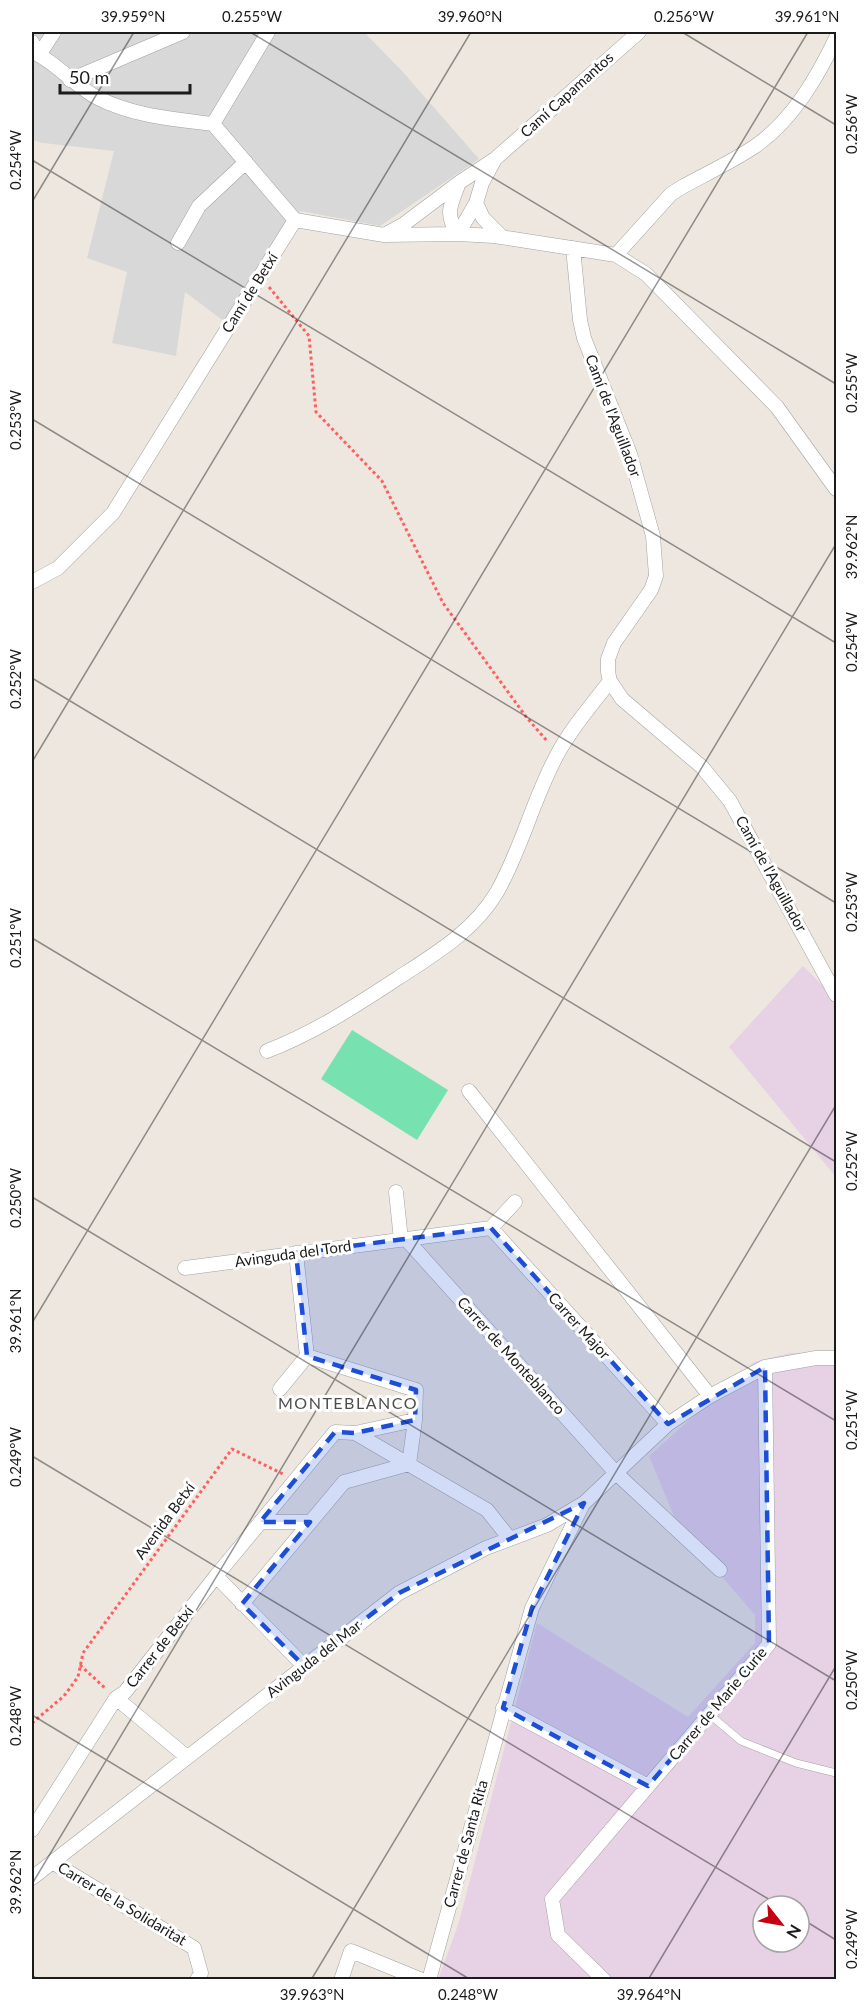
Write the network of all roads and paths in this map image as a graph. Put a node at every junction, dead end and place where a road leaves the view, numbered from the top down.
1 (54, 32) edge
2 (183, 32) edge
3 (268, 32) edge
4 (639, 32) edge
5 (837, 38) edge
6 (32, 42) edge
7 (35, 53) edge
8 (70, 80) junction
9 (213, 124) junction
10 (495, 159) junction
11 (246, 162) junction
12 (460, 182) junction
13 (476, 203) junction
14 (295, 220) junction
15 (458, 234) junction
16 (384, 235) junction
17 (502, 237) junction
18 (178, 243) dead end
19 (573, 248) junction
20 (616, 255) junction
21 (260, 276) junction
22 (837, 489) edge
23 (32, 582) edge
24 (610, 681) junction
25 (557, 754) junction
26 (837, 995) edge
27 (267, 1051) dead end
28 (469, 1091) dead end
29 (396, 1192) dead end
30 (515, 1202) dead end
31 (491, 1228) junction
32 (403, 1239) junction
33 (296, 1253) junction
34 (185, 1268) dead end
35 (307, 1356) junction
36 (837, 1358) edge
37 (765, 1367) junction
38 (280, 1389) dead end
39 (710, 1396) junction
40 (415, 1420) junction
41 (668, 1424) junction
42 (355, 1433) junction
43 (410, 1464) junction
44 (616, 1473) junction
45 (295, 1480) junction
46 (584, 1503) junction
47 (260, 1522) junction
48 (310, 1522) junction
49 (510, 1539) junction
50 (720, 1570) dead end
51 (216, 1576) junction
52 (242, 1604) junction
53 (80, 1665) junction
54 (304, 1666) junction
55 (116, 1698) junction
56 (503, 1708) junction
57 (710, 1714) junction
58 (32, 1723) edge
59 (187, 1757) junction
60 (837, 1773) edge
61 (648, 1786) junction
62 (32, 1830) edge
63 (52, 1862) junction
64 (32, 1878) edge
65 (197, 1980) edge
66 (341, 1980) edge
67 (422, 1980) edge
68 (429, 1980) edge
69 (604, 1980) edge

1 - 7 street
2 - 8 street
3 - 9 street
4 - 10 street, Camí Capamantos
5 - 20 street
6 - 7 street
7 - 8 street
8 - 9 street
9 - 11 street
10 - 12 street, Camí Capamantos
10 - 13 street, Camí Capamantos
11 - 14 street
11 - 18 street
12 - 15 street
12 - 16 street, Camí Capamantos
13 - 15 street, Camí Capamantos
13 - 17 street
14 - 16 street
14 - 21 street, Camí de Betxí
15 - 16 street
15 - 17 street
17 - 19 street
19 - 20 street
19 - 24 street, Camí de l'Aguillador
20 - 22 street
21 - 23 street, Camí de Betxí
21 - 25 path
24 - 25 street
24 - 26 street, Camí de l'Aguillador
25 - 27 street
28 - 39 street
29 - 32 street
30 - 31 street
31 - 32 street
31 - 41 street, Carrer Major
32 - 33 street, Avinguda del Tord
32 - 44 street, Carrer de Monteblanco
33 - 34 street, Avinguda del Tord
33 - 35 street
35 - 38 street
35 - 40 street
36 - 37 street, Avinguda del Mar
37 - 39 street, Avinguda del Mar
37 - 57 street, Carrer de Marie Curie
39 - 41 street, Avinguda del Mar
40 - 42 street, Carrer de Betxí
40 - 43 street
41 - 44 street, Avinguda del Mar
42 - 43 street
42 - 45 street, Carrer de Betxí
43 - 48 street
43 - 49 street
44 - 46 street, Avinguda del Mar
44 - 50 street
45 - 47 street, Carrer de Betxí
45 - 53 path, Avenida Betxí
46 - 49 street, Avinguda del Mar
46 - 56 street, Carrer de Santa Rita
47 - 48 street
47 - 51 street, Carrer de Betxí
48 - 52 street
49 - 54 street, Avinguda del Mar
51 - 52 street
51 - 55 street, Carrer de Betxí
52 - 54 street
53 - 55 path
53 - 58 path, Avenida Betxí
54 - 59 street, Avinguda del Mar
55 - 59 street, Carrer de Betxí
55 - 62 street
56 - 61 street
56 - 68 street, Carrer de Santa Rita
57 - 60 lane
57 - 61 street, Carrer de Marie Curie
59 - 63 street, Avinguda del Mar
61 - 69 street, Carrer de Marie Curie
63 - 64 street, Avinguda del Mar
63 - 65 street, Carrer de la Solidaritat
66 - 67 street

